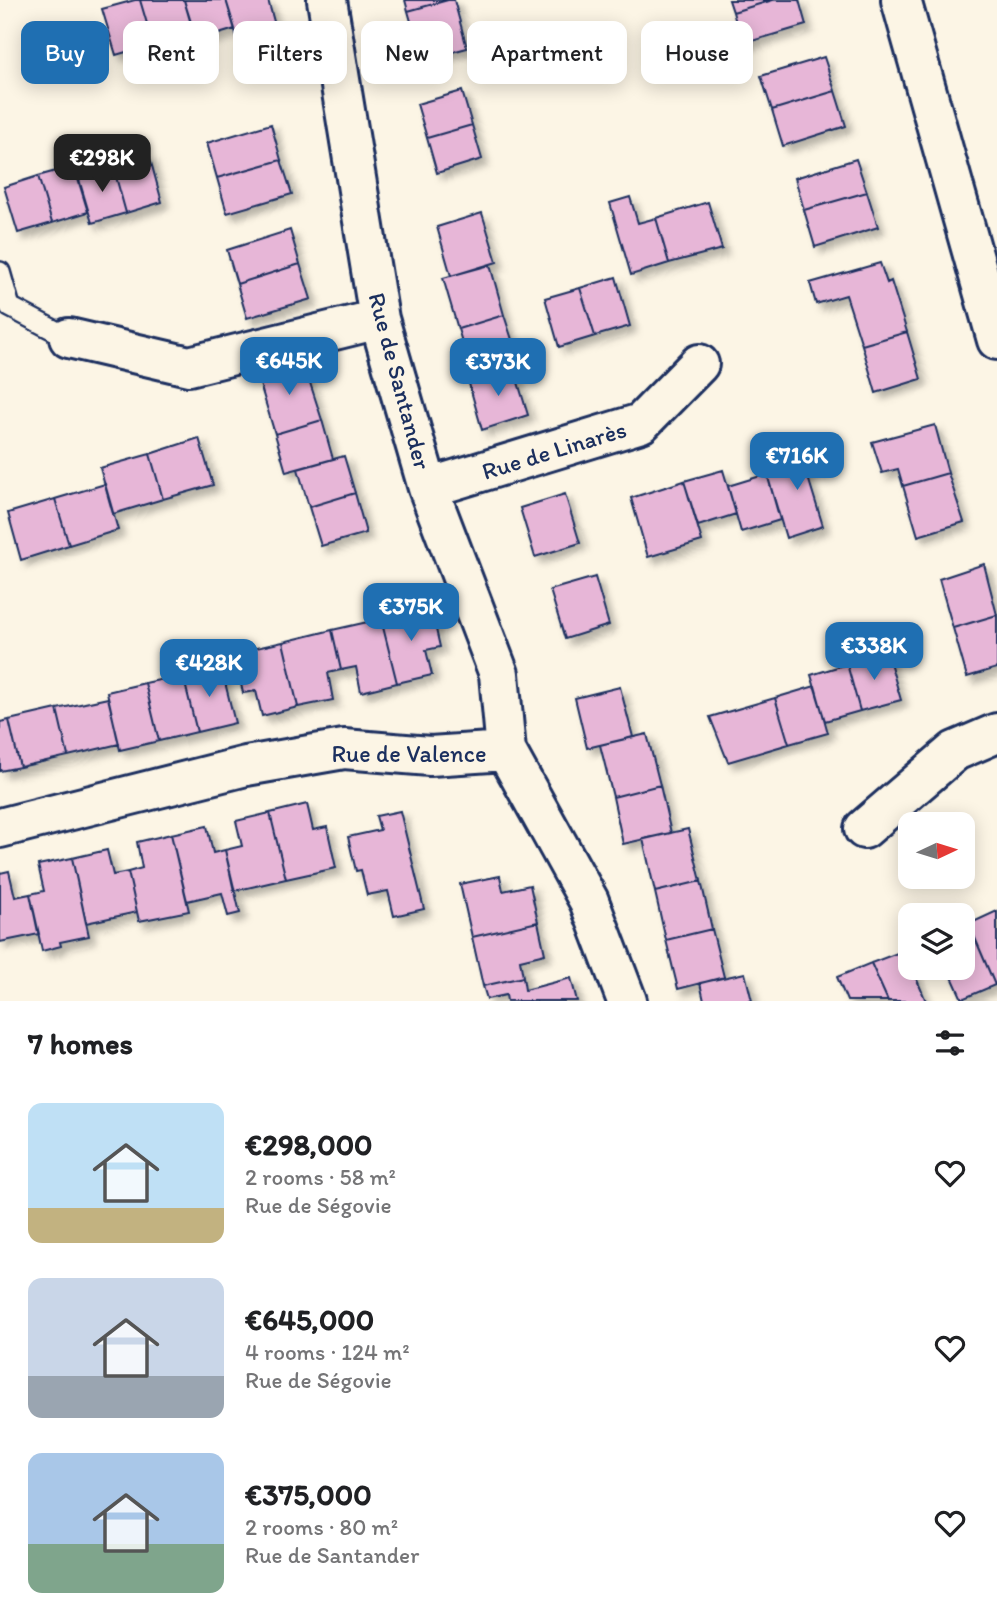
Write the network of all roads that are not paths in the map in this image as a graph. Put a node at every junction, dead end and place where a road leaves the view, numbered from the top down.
1 (327, 0) edge
2 (901, 0) edge
3 (0, 272) edge
4 (379, 319) junction
5 (69, 338) joint
6 (997, 340) edge
7 (699, 364) dead end
8 (428, 488) junction
9 (997, 733) edge
10 (506, 751) junction
11 (0, 828) edge
12 (864, 829) dead end
13 (627, 1001) edge

1 - 4 street, Rue de Santander
2 - 6 street
3 - 5 lane
4 - 5 street
4 - 8 street, Rue de Santander
7 - 8 street, Rue de Linarès
8 - 10 street, Rue de Santander
9 - 12 street
10 - 11 street, Rue de Valence
10 - 13 street, Rue de Valence

